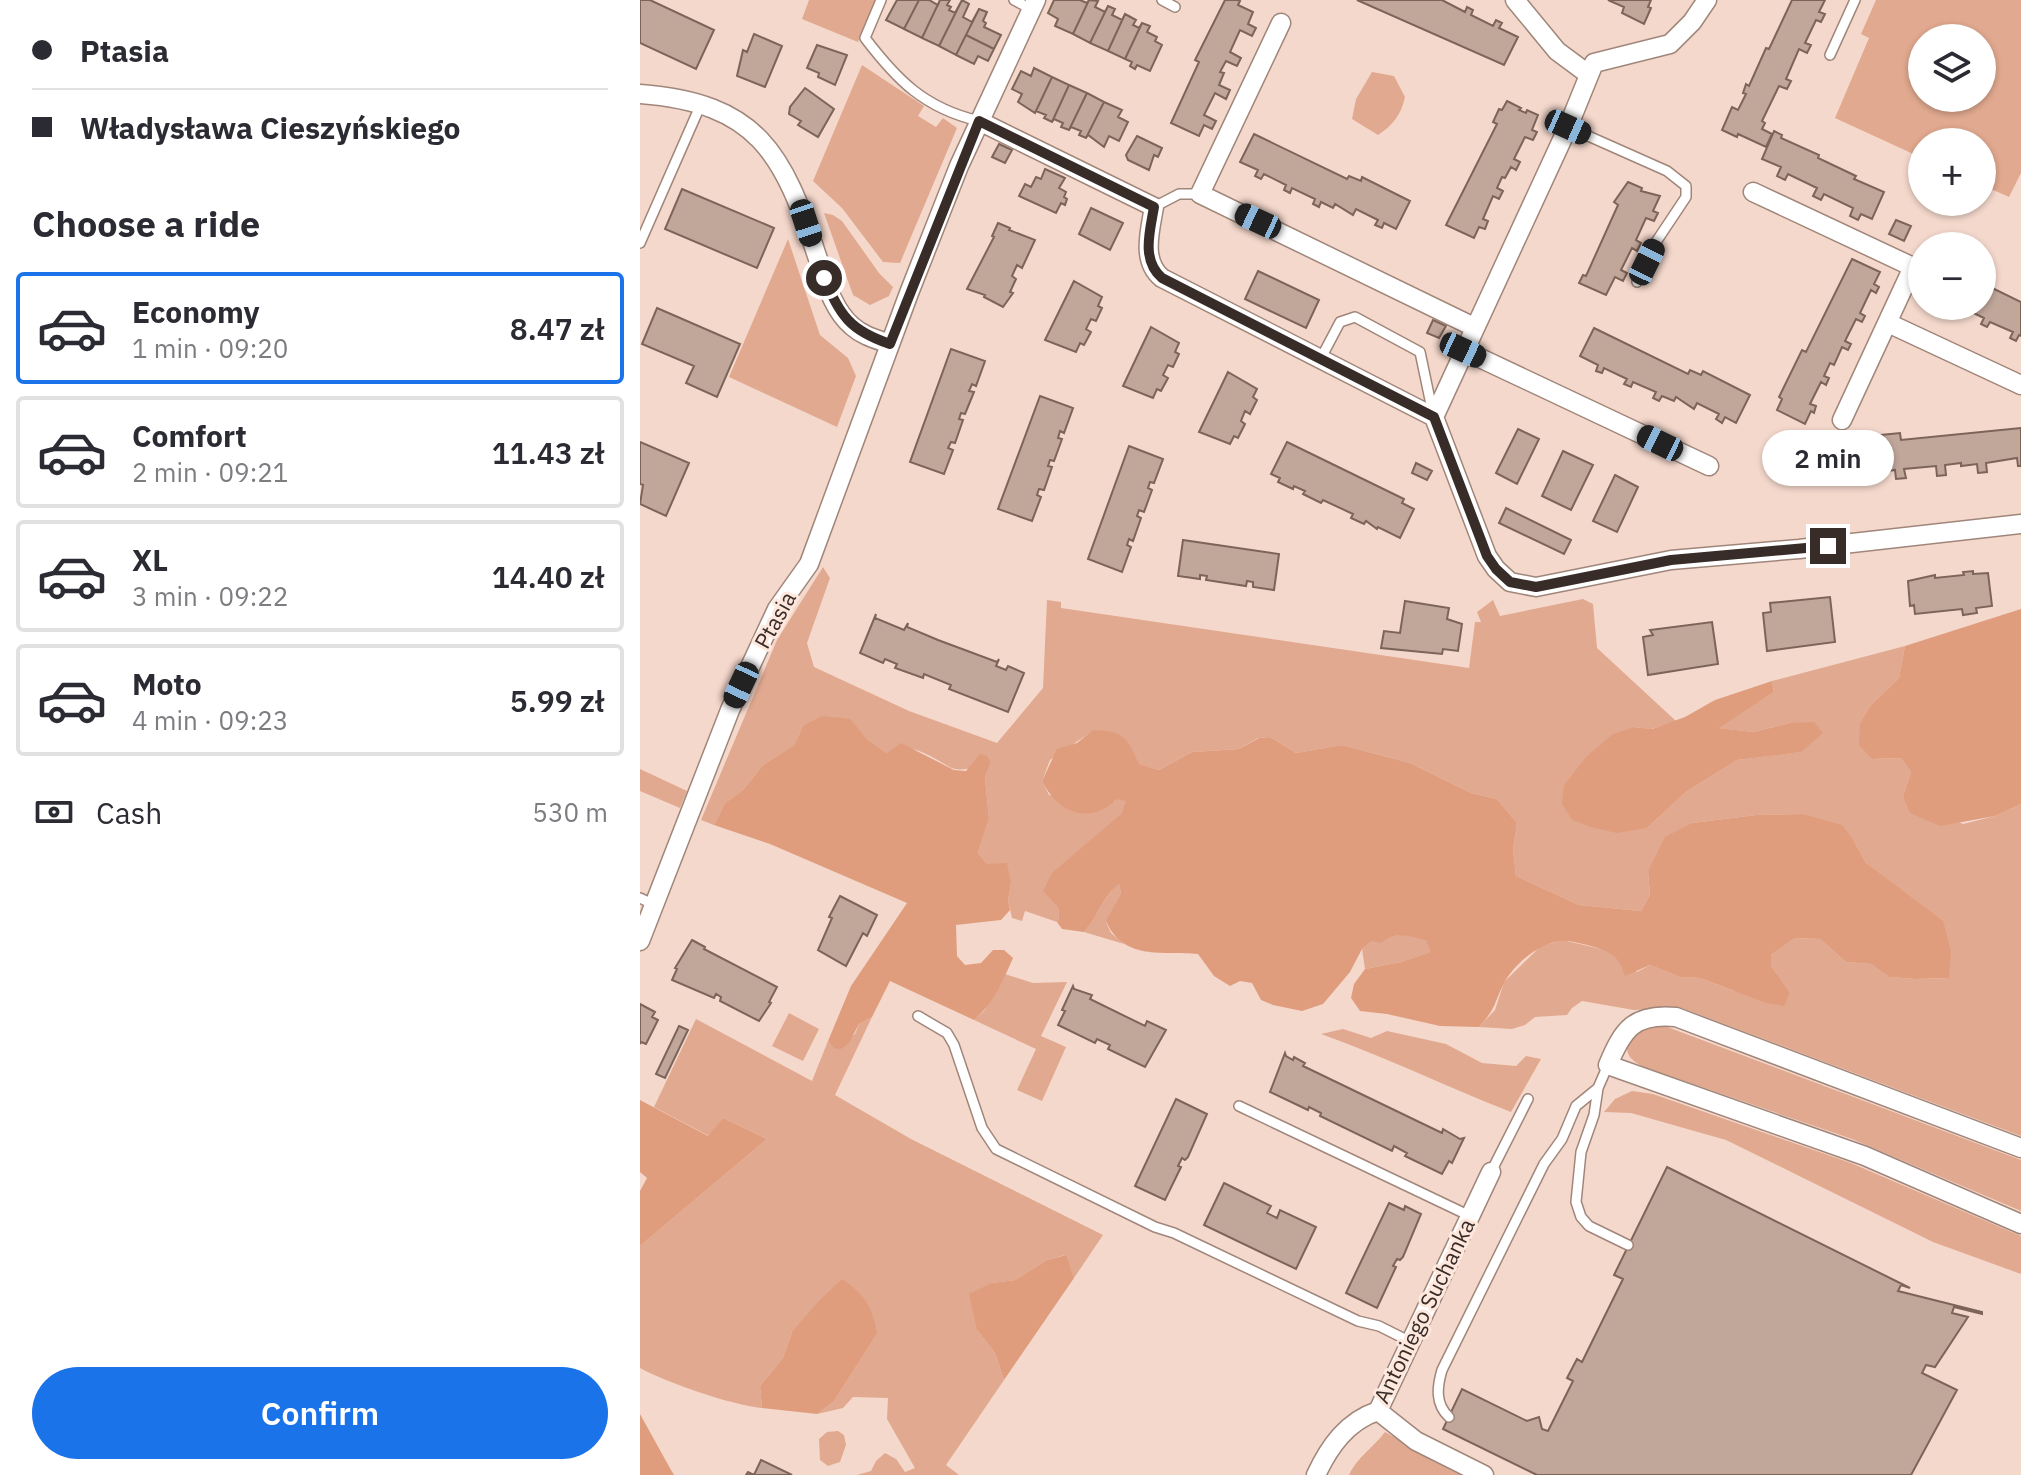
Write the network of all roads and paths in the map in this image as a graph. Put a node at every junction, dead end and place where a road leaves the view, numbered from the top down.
1 (881, 0) edge
2 (1162, 0) edge
3 (1515, 0) edge
4 (1707, 0) edge
5 (1855, 0) edge
6 (1027, 3) edge
7 (1175, 7) dead end
8 (1281, 23) dead end
9 (1830, 55) dead end
10 (1588, 74) junction
11 (640, 94) edge
12 (701, 104) junction
13 (979, 121) junction
14 (1568, 127) junction
15 (1753, 192) dead end
16 (1200, 194) junction
17 (1154, 207) junction
18 (640, 243) edge
19 (1637, 282) dead end
20 (1888, 323) junction
21 (1474, 327) junction
22 (890, 344) junction
23 (1463, 350) junction
24 (1320, 360) junction
25 (2021, 385) edge
26 (1434, 417) junction
27 (1842, 420) dead end
28 (1709, 466) dead end
29 (2021, 524) edge
30 (648, 902) edge
31 (640, 941) edge
32 (918, 1016) dead end
33 (1608, 1065) junction
34 (1598, 1088) junction
35 (1528, 1099) dead end
36 (1239, 1106) dead end
37 (2021, 1148) edge
38 (1491, 1172) joint
39 (1470, 1216) junction
40 (2021, 1224) edge
41 (1628, 1245) dead end
42 (1411, 1342) junction
43 (1378, 1411) junction
44 (1449, 1417) dead end
45 (1316, 1475) edge
46 (1484, 1475) edge

1 - 13 lane
2 - 7 lane
3 - 10 street
4 - 10 street
5 - 9 lane
6 - 13 street, Ptasia
8 - 16 street
10 - 14 street
11 - 12 street
12 - 18 lane
12 - 22 street
13 - 17 street
13 - 22 street, Ptasia
14 - 19 lane
14 - 21 street
15 - 20 street
16 - 17 lane
16 - 21 street
17 - 24 street
20 - 25 street
20 - 27 street
21 - 23 street
22 - 30 street, Ptasia
23 - 26 street
23 - 28 street
24 - 26 street
24 - 26 lane
26 - 29 street
30 - 31 street, Ptasia
32 - 42 lane
33 - 34 lane
33 - 37 street
33 - 40 street
34 - 41 lane
34 - 44 lane
35 - 38 lane
36 - 39 lane
38 - 39 street, Antoniego Suchanka
39 - 42 street, Antoniego Suchanka
42 - 43 street, Antoniego Suchanka
43 - 45 street, Antoniego Suchanka
43 - 46 street

